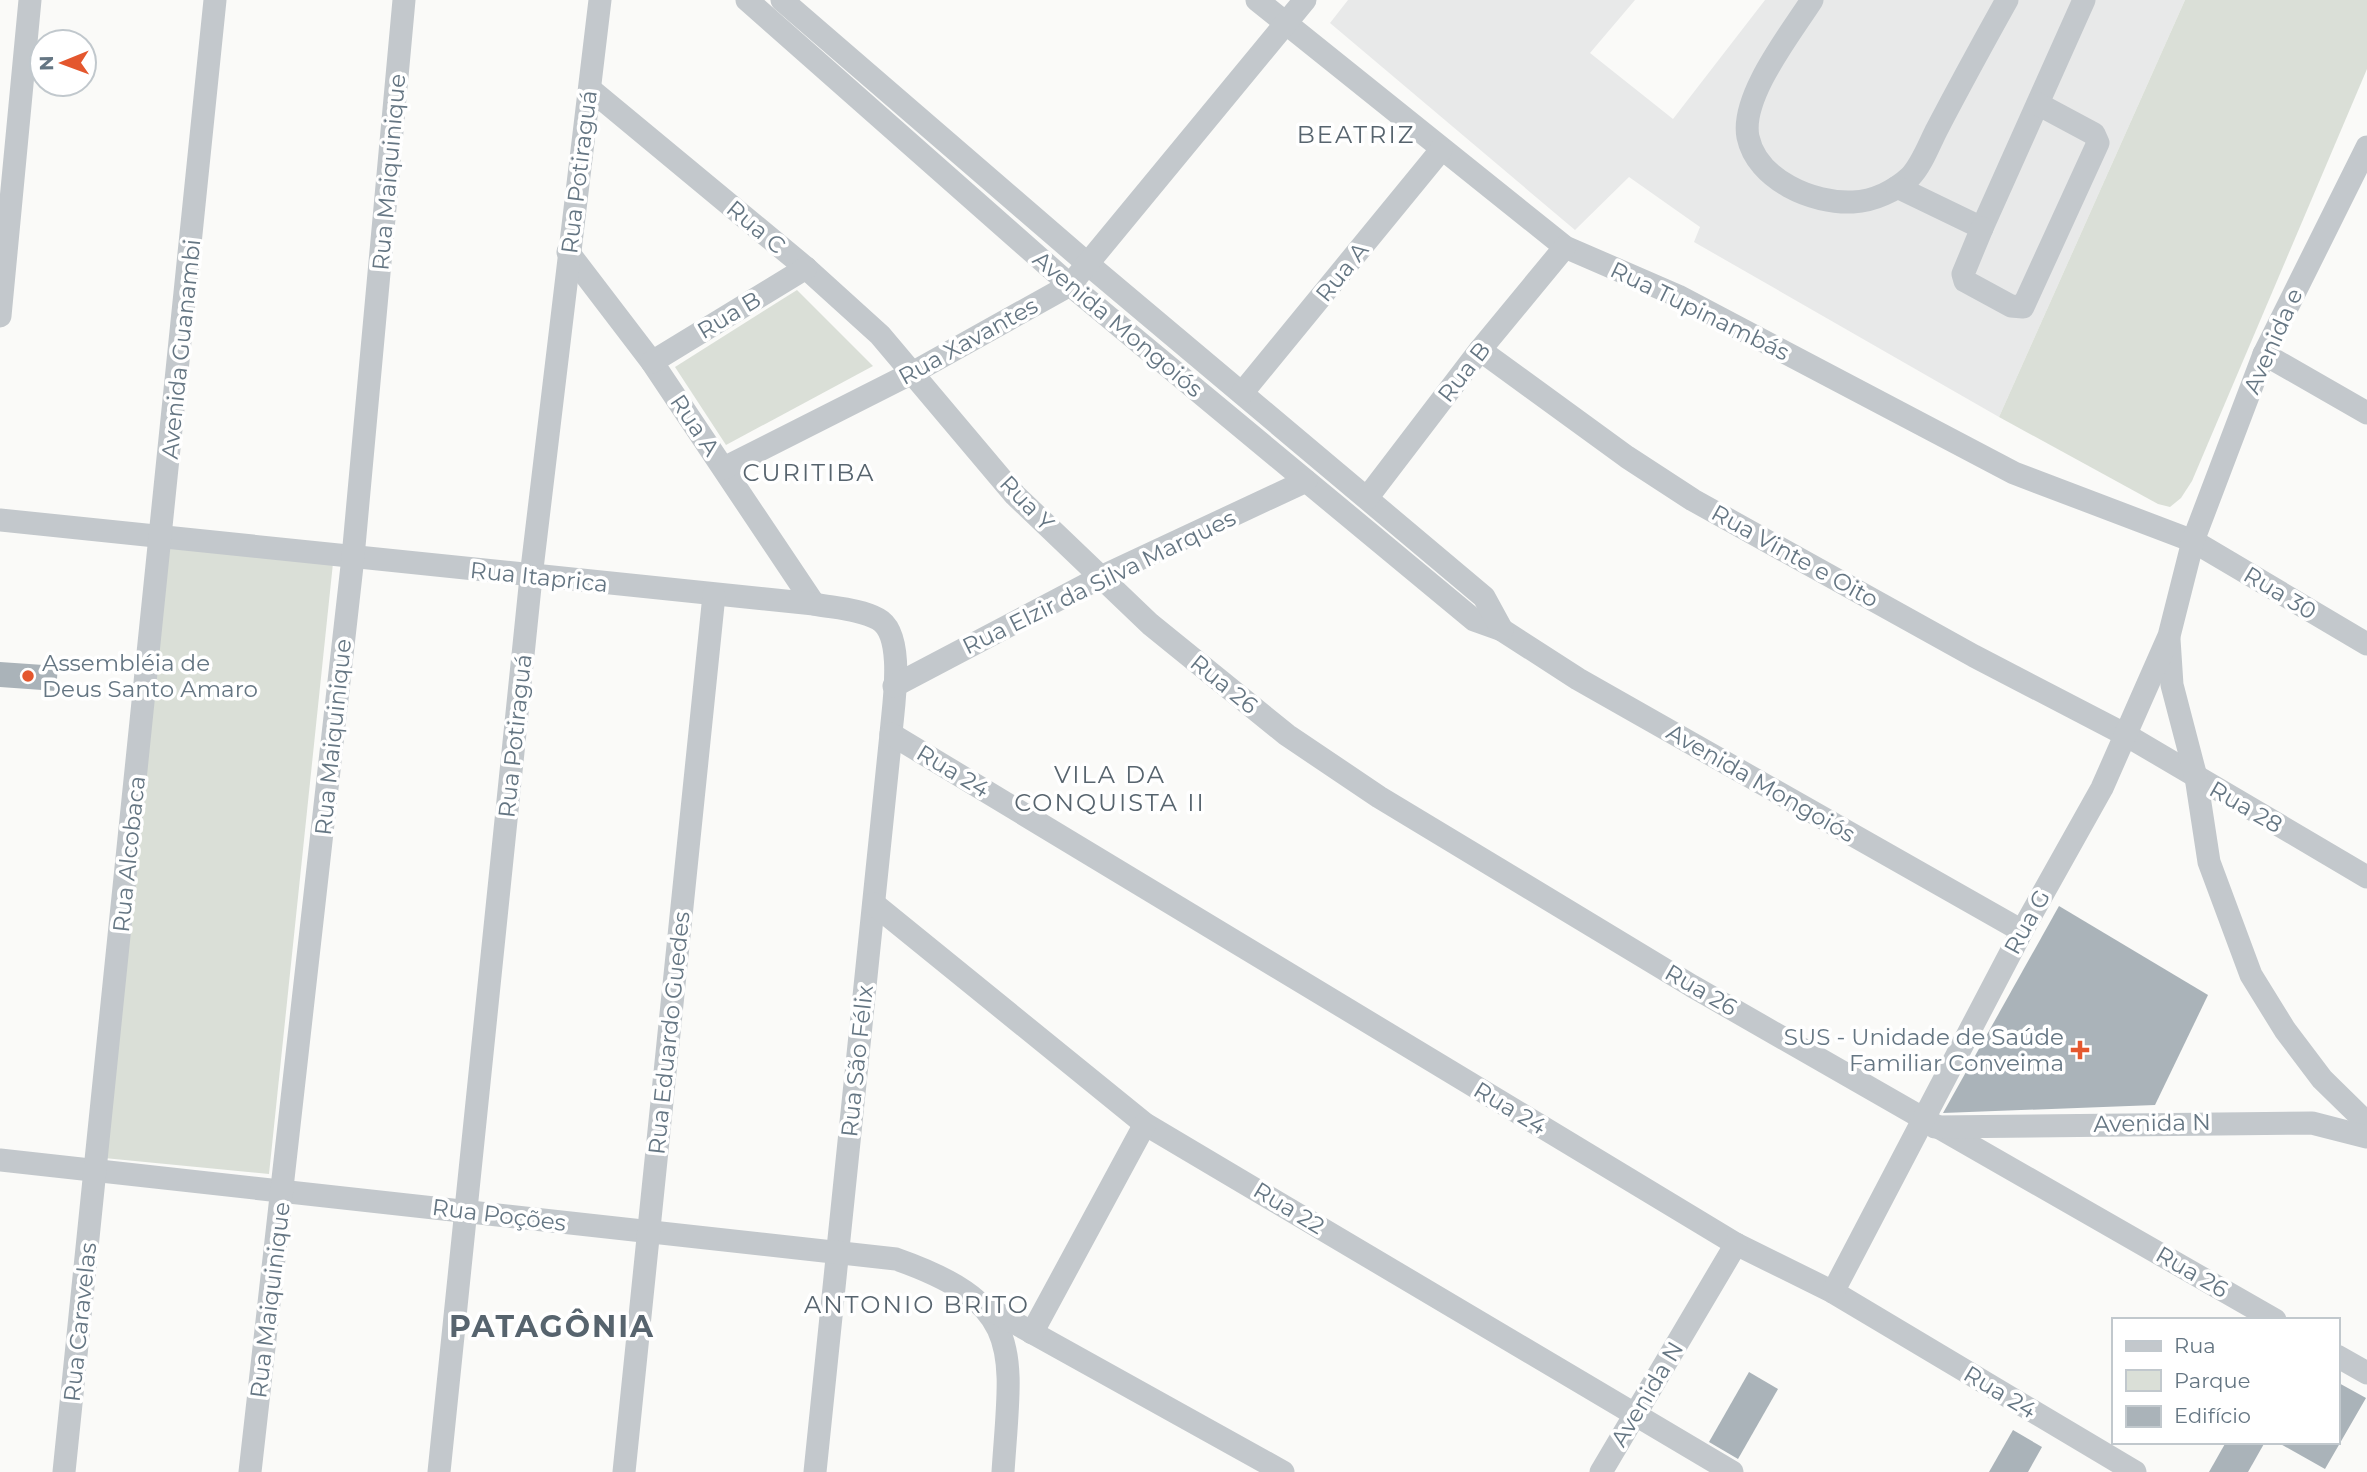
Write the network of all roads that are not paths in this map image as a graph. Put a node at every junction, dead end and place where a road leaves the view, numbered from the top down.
1 (30, 0) edge
2 (215, 0) edge
3 (404, 0) edge
4 (600, 0) edge
5 (747, 0) edge
6 (782, 0) edge
7 (1257, 0) edge
8 (1305, 0) edge
9 (1812, 0) edge
10 (2007, 0) edge
11 (2084, 0) edge
12 (1285, 24) junction
13 (590, 89) junction
14 (2038, 104) junction
15 (2367, 147) edge
16 (1441, 150) junction
17 (2360, 180) edge
18 (1897, 187) junction
19 (1982, 228) junction
20 (1564, 247) junction
21 (568, 252) junction
22 (1089, 265) junction
23 (806, 268) junction
24 (1070, 285) junction
25 (0, 316) edge
26 (1480, 350) junction
27 (2264, 354) junction
28 (652, 362) junction
29 (914, 372) junction
30 (1242, 393) junction
31 (2367, 413) edge
32 (724, 468) junction
33 (1306, 481) junction
34 (1367, 498) junction
35 (0, 520) edge
36 (162, 535) junction
37 (2193, 541) junction
38 (353, 557) junction
39 (531, 577) junction
40 (1101, 577) junction
41 (714, 595) junction
42 (814, 604) junction
43 (1150, 624) joint
44 (1502, 630) junction
45 (2169, 636) junction
46 (2367, 644) edge
47 (895, 649) joint
48 (894, 686) junction
49 (891, 734) junction
50 (2126, 735) junction
51 (2196, 777) junction
52 (2367, 877) edge
53 (874, 904) junction
54 (2022, 931) junction
55 (1929, 1123) junction
56 (2367, 1123) edge
57 (1145, 1124) junction
58 (2367, 1137) edge
59 (0, 1160) edge
60 (97, 1172) junction
61 (283, 1191) junction
62 (466, 1211) junction
63 (648, 1234) junction
64 (1736, 1244) junction
65 (836, 1251) junction
66 (1833, 1292) junction
67 (985, 1307) junction
68 (2271, 1318) edge
69 (1032, 1333) junction
70 (2339, 1357) edge
71 (2367, 1373) edge
72 (1636, 1413) junction
73 (64, 1472) edge
74 (250, 1472) edge
75 (439, 1472) edge
76 (624, 1472) edge
77 (815, 1472) edge
78 (1003, 1472) edge
79 (1283, 1472) edge
80 (1601, 1472) edge
81 (1732, 1472) edge
82 (2135, 1472) edge

1 - 25 street
2 - 36 street, Avenida Guanambi
3 - 38 street, Rua Maiquinique
4 - 13 street, Rua Potiraguá
5 - 24 street, Avenida Mongoiós
6 - 22 street, Avenida Mongoiós
7 - 12 street, Rua Tupinambás
8 - 12 street, Rua Xavantes
9 - 18 street
10 - 18 street
11 - 14 street
12 - 16 street, Rua Tupinambás
12 - 22 street, Rua Xavantes
13 - 21 street, Rua Potiraguá
13 - 23 street, Rua C
14 - 19 street
14 - 19 street
15 - 17 street, Avenida e
16 - 20 street, Rua Tupinambás
16 - 30 street, Rua A
17 - 27 street, Avenida e
18 - 19 street
20 - 26 street, Rua B
20 - 37 street, Rua Tupinambás
21 - 28 street, Rua A
21 - 39 street, Rua Potiraguá
22 - 24 street, Rua Xavantes
22 - 30 street, Avenida Mongoiós
23 - 28 street, Rua B
23 - 29 street, Rua C
24 - 29 street, Rua Xavantes
24 - 33 street, Avenida Mongoiós
26 - 34 street, Rua B
26 - 50 street, Rua Vinte e Oito
27 - 31 street
27 - 37 street, Avenida e
28 - 32 street, Rua A
29 - 32 street, Rua Xavantes
29 - 40 street, Rua Y
30 - 34 street, Avenida Mongoiós
32 - 42 street, Rua A
33 - 40 street, Rua Elzir da Silva Marques
33 - 44 street, Avenida Mongoiós
34 - 44 street, Avenida Mongoiós
35 - 36 street
36 - 38 street, Rua Itaprica
36 - 60 street, Rua Alcobaca
37 - 45 street, Rua G
37 - 46 street, Rua 30
38 - 39 street, Rua Itaprica
38 - 61 street, Rua Maiquinique
39 - 41 street, Rua Itaprica
39 - 62 street, Rua Potiraguá
40 - 43 street, Rua Y
40 - 48 street, Rua Elzir da Silva Marques
41 - 42 street, Rua Itaprica
41 - 63 street, Rua Eduardo Guedes
42 - 47 street, Rua Itaprica
43 - 55 street, Rua 26
44 - 54 street, Avenida Mongoiós
45 - 50 street, Rua G
45 - 51 street
47 - 48 street, Rua São Félix
48 - 49 street, Rua São Félix
49 - 53 street, Rua São Félix
49 - 64 street, Rua 24
50 - 51 street, Rua 28
50 - 54 street, Rua G
51 - 52 street, Rua 28
51 - 56 street
53 - 57 street, Rua 22
53 - 65 street, Rua São Félix
54 - 55 street, Rua G
55 - 58 street, Avenida N
55 - 66 street, Rua G
55 - 68 street, Rua 26
57 - 69 street
57 - 72 street, Rua 22
59 - 60 street, Rua Poções
60 - 61 street, Rua Poções
60 - 73 street, Rua Caravelas
61 - 62 street, Rua Poções
61 - 74 street, Rua Maiquinique
62 - 63 street, Rua Poções
62 - 75 street, Rua Potiraguá
63 - 65 street, Rua Poções
63 - 76 street, Rua Eduardo Guedes
64 - 66 street, Rua 24
64 - 72 street, Avenida N
65 - 67 street, Rua Poções
65 - 77 street, Rua São Félix
66 - 82 street, Rua 24
67 - 69 street
67 - 78 street
69 - 79 street
70 - 71 street
72 - 80 street, Avenida N
72 - 81 street, Rua 22

